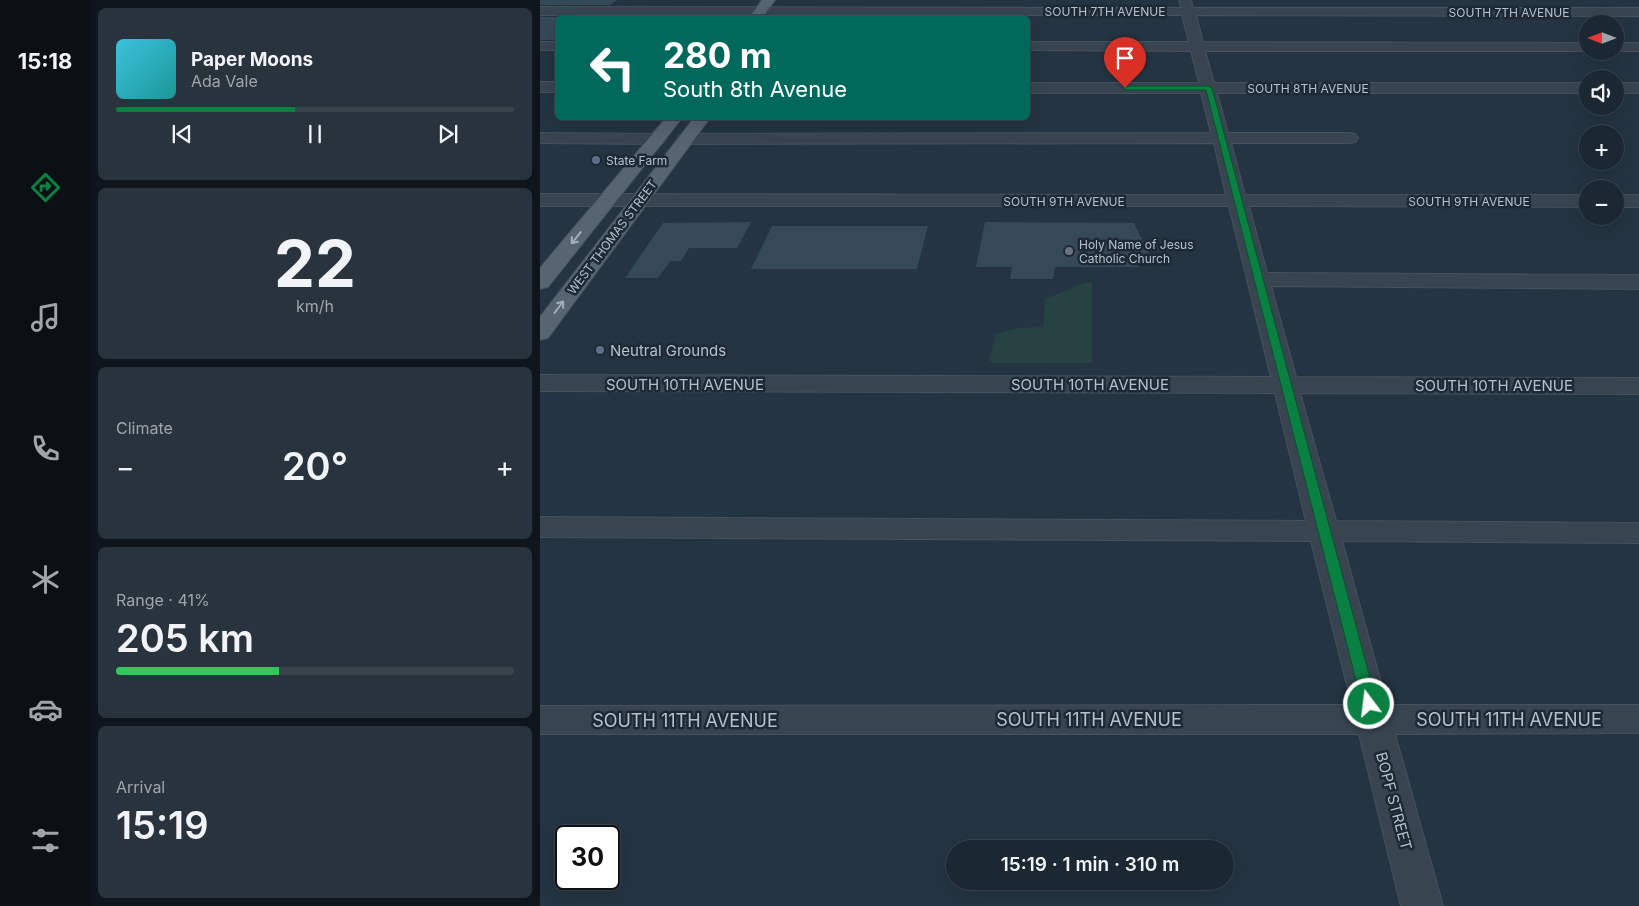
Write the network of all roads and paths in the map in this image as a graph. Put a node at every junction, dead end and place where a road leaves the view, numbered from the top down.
1 (769, 0) edge
2 (790, 0) edge
3 (1187, 6) edge
4 (540, 11) edge
5 (1639, 12) edge
6 (757, 14) edge
7 (780, 14) edge
8 (540, 46) edge
9 (555, 46) edge
10 (1030, 46) edge
11 (1198, 47) junction
12 (1579, 47) edge
13 (1624, 47) edge
14 (1639, 47) edge
15 (540, 87) edge
16 (555, 88) edge
17 (1030, 88) edge
18 (1208, 88) junction
19 (1579, 88) edge
20 (1624, 88) edge
21 (1639, 88) edge
22 (672, 120) edge
23 (700, 120) edge
24 (540, 138) edge
25 (1221, 138) junction
26 (1349, 138) dead end
27 (657, 139) junction
28 (686, 139) junction
29 (540, 200) edge
30 (606, 200) junction
31 (639, 200) junction
32 (1238, 201) junction
33 (1579, 201) edge
34 (1624, 201) edge
35 (1639, 201) edge
36 (1258, 279) junction
37 (541, 280) edge
38 (1639, 282) edge
39 (540, 333) edge
40 (540, 383) edge
41 (1286, 385) junction
42 (1639, 386) edge
43 (540, 527) edge
44 (1324, 532) junction
45 (1639, 533) edge
46 (1373, 719) junction
47 (1639, 719) edge
48 (540, 720) edge
49 (1422, 906) edge

1 - 6 main road
2 - 7 main road
3 - 5 street, SOUTH 7TH AVENUE
3 - 7 street, SOUTH 7TH AVENUE
3 - 11 street, BOPF STREET
4 - 6 street, SOUTH 7TH AVENUE
6 - 7 street, SOUTH 7TH AVENUE
8 - 9 street
10 - 11 street
11 - 12 street
11 - 18 street, BOPF STREET
13 - 14 street
15 - 16 street
17 - 18 street, SOUTH 8TH AVENUE
18 - 19 street, SOUTH 8TH AVENUE
18 - 25 street, BOPF STREET
20 - 21 street
22 - 27 main road, WEST THOMAS STREET
23 - 28 main road, WEST THOMAS STREET
24 - 27 street
25 - 26 street
25 - 28 street
25 - 32 street, BOPF STREET
27 - 30 main road, WEST THOMAS STREET
28 - 31 main road, WEST THOMAS STREET
29 - 30 street, SOUTH 9TH AVENUE
30 - 31 street, SOUTH 9TH AVENUE
30 -> 37 main road, WEST THOMAS STREET
31 - 32 street, SOUTH 9TH AVENUE
39 -> 31 main road, WEST THOMAS STREET
32 - 33 street, SOUTH 9TH AVENUE
32 - 36 street, BOPF STREET
34 - 35 street
36 - 38 street
36 - 41 street, BOPF STREET
40 - 41 street, SOUTH 10TH AVENUE
41 - 42 street, SOUTH 10TH AVENUE
41 - 44 street, BOPF STREET
43 - 44 street
44 - 45 street
44 - 46 street, BOPF STREET
46 - 47 street, SOUTH 11TH AVENUE
46 - 48 street, SOUTH 11TH AVENUE
46 - 49 street, BOPF STREET

